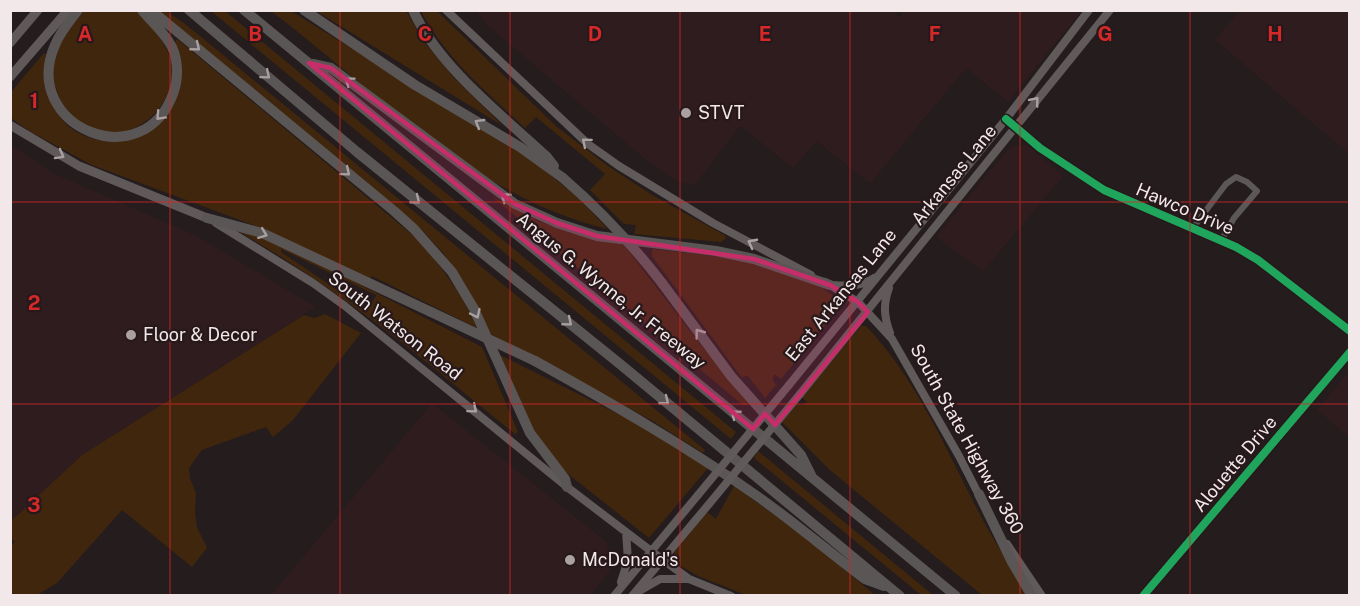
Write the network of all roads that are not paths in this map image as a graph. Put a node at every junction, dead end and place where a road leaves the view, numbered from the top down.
1 (38, 10) edge
2 (68, 10) edge
3 (78, 10) edge
4 (142, 10) edge
5 (151, 10) edge
6 (189, 10) edge
7 (244, 10) edge
8 (304, 10) edge
9 (413, 10) edge
10 (446, 10) edge
11 (1089, 10) edge
12 (1110, 10) edge
13 (10, 43) edge
14 (309, 63) junction
15 (10, 77) edge
16 (1006, 119) junction
17 (10, 125) edge
18 (1015, 126) junction
19 (10, 134) edge
20 (36, 142) junction
21 (563, 178) junction
22 (207, 218) junction
23 (1192, 229) junction
24 (1221, 242) junction
25 (887, 265) junction
26 (893, 278) junction
27 (830, 285) junction
28 (858, 302) junction
29 (868, 312) junction
30 (1350, 332) edge
31 (892, 339) junction
32 (1350, 352) edge
33 (813, 478) junction
34 (567, 487) junction
35 (979, 494) junction
36 (626, 532) junction
37 (651, 551) junction
38 (662, 560) junction
39 (689, 579) junction
40 (896, 592) edge
41 (614, 595) edge
42 (633, 596) edge
43 (731, 596) edge
44 (956, 596) edge
45 (1032, 596) edge
46 (1042, 596) edge
47 (1143, 596) edge

1 - 13 main road
2 - 15 main road
4 -> 3 highway
5 -> 34 highway
6 -> 40 highway
7 - 14 highway, Angus G. Wynne, Jr. Freeway
21 -> 8 highway
9 - 21 highway
27 -> 10 main road
11 - 16 main road, East Arkansas Lane
18 -> 12 main road, Arkansas Lane
27 -> 14 highway
33 -> 14 highway, Angus G. Wynne, Jr. Freeway
16 - 18 street, Hawco Drive
16 - 25 main road, East Arkansas Lane
17 - 20 main road, South Watson Road
18 - 23 street, Hawco Drive
18 - 26 main road, Arkansas Lane
19 - 20 main road
20 -> 22 main road, South Watson Road
33 -> 21 highway, bridge
22 -> 34 main road, South Watson Road
22 -> 40 highway, bridge
23 - 24 street, Hawco Drive
23 - 24 street
24 - 30 street, Hawco Drive
25 - 27 main road
25 - 28 main road, East Arkansas Lane
26 - 29 main road, East Arkansas Lane
26 - 31 main road
27 - 28 main road
28 - 29 main road, South State Highway 360
28 - 37 main road, East Arkansas Lane, bridge
29 - 31 main road, South State Highway 360
29 - 38 main road, East Arkansas Lane, bridge
31 - 35 main road, South State Highway 360
32 - 47 street, Alouette Drive
33 - 44 highway, Angus G. Wynne, Jr. Freeway
34 - 36 main road, South Watson Road
35 - 45 highway
35 - 46 main road, South State Highway 360
36 - 37 main road, South Watson Road
36 - 41 main road
37 - 38 main road, South Watson Road
37 - 41 main road, East Arkansas Lane
38 - 39 main road, South Watson Road
38 - 42 main road, East Arkansas Lane
39 - 42 main road
39 - 43 main road, South Watson Road

